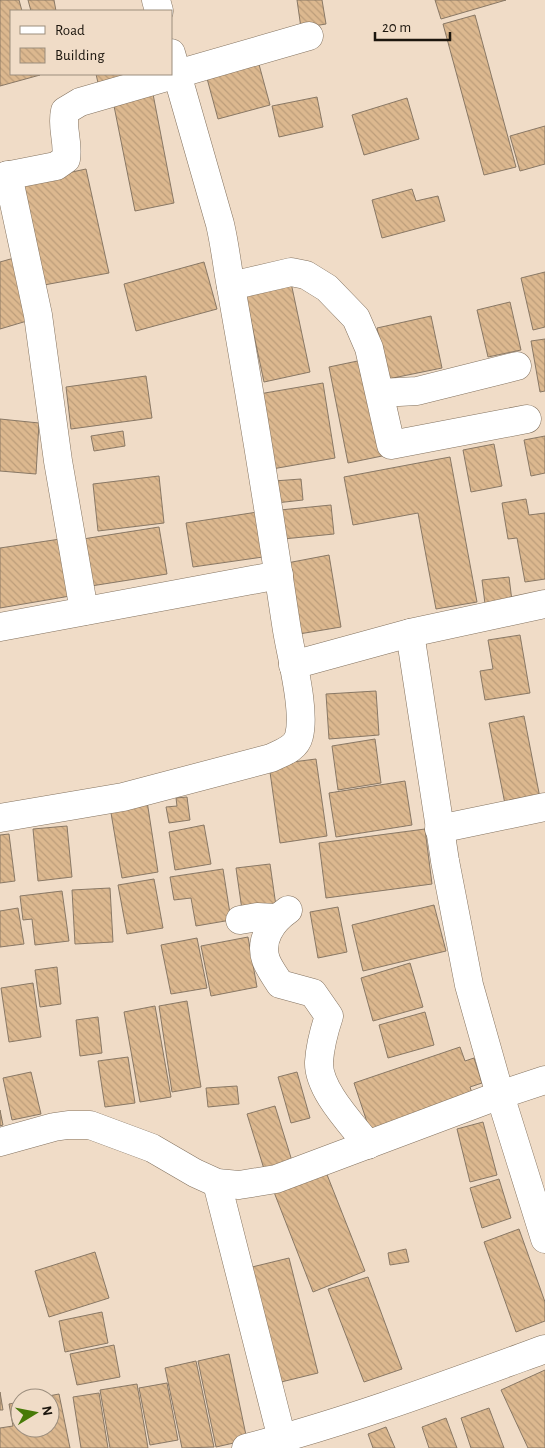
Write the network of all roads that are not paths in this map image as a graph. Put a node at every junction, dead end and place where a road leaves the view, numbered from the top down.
1 (309, 36) dead end
2 (174, 64) edge
3 (147, 75) edge
4 (4, 176) edge
5 (230, 286) junction
6 (517, 366) dead end
7 (380, 393) junction
8 (528, 420) dead end
9 (279, 575) junction
10 (545, 604) edge
11 (84, 611) junction
12 (0, 627) edge
13 (410, 633) junction
14 (293, 665) junction
15 (545, 807) edge
16 (0, 818) edge
17 (439, 829) junction
18 (240, 920) dead end
19 (545, 1080) edge
20 (500, 1095) junction
21 (0, 1142) edge
22 (368, 1145) junction
23 (217, 1183) junction
24 (545, 1240) edge
25 (545, 1350) edge
26 (282, 1439) junction
27 (246, 1448) edge

1 - 2 street
2 - 5 street
3 - 4 street
4 - 11 street
5 - 7 street
5 - 9 street
6 - 7 street
7 - 8 street
9 - 11 street
9 - 14 street
10 - 13 street
11 - 12 street
13 - 14 street
13 - 17 street
14 - 16 street
15 - 17 street
17 - 20 street
18 - 22 street
19 - 20 street
20 - 22 street
20 - 24 street
21 - 23 street
22 - 23 street
23 - 26 street
25 - 26 street
26 - 27 street

